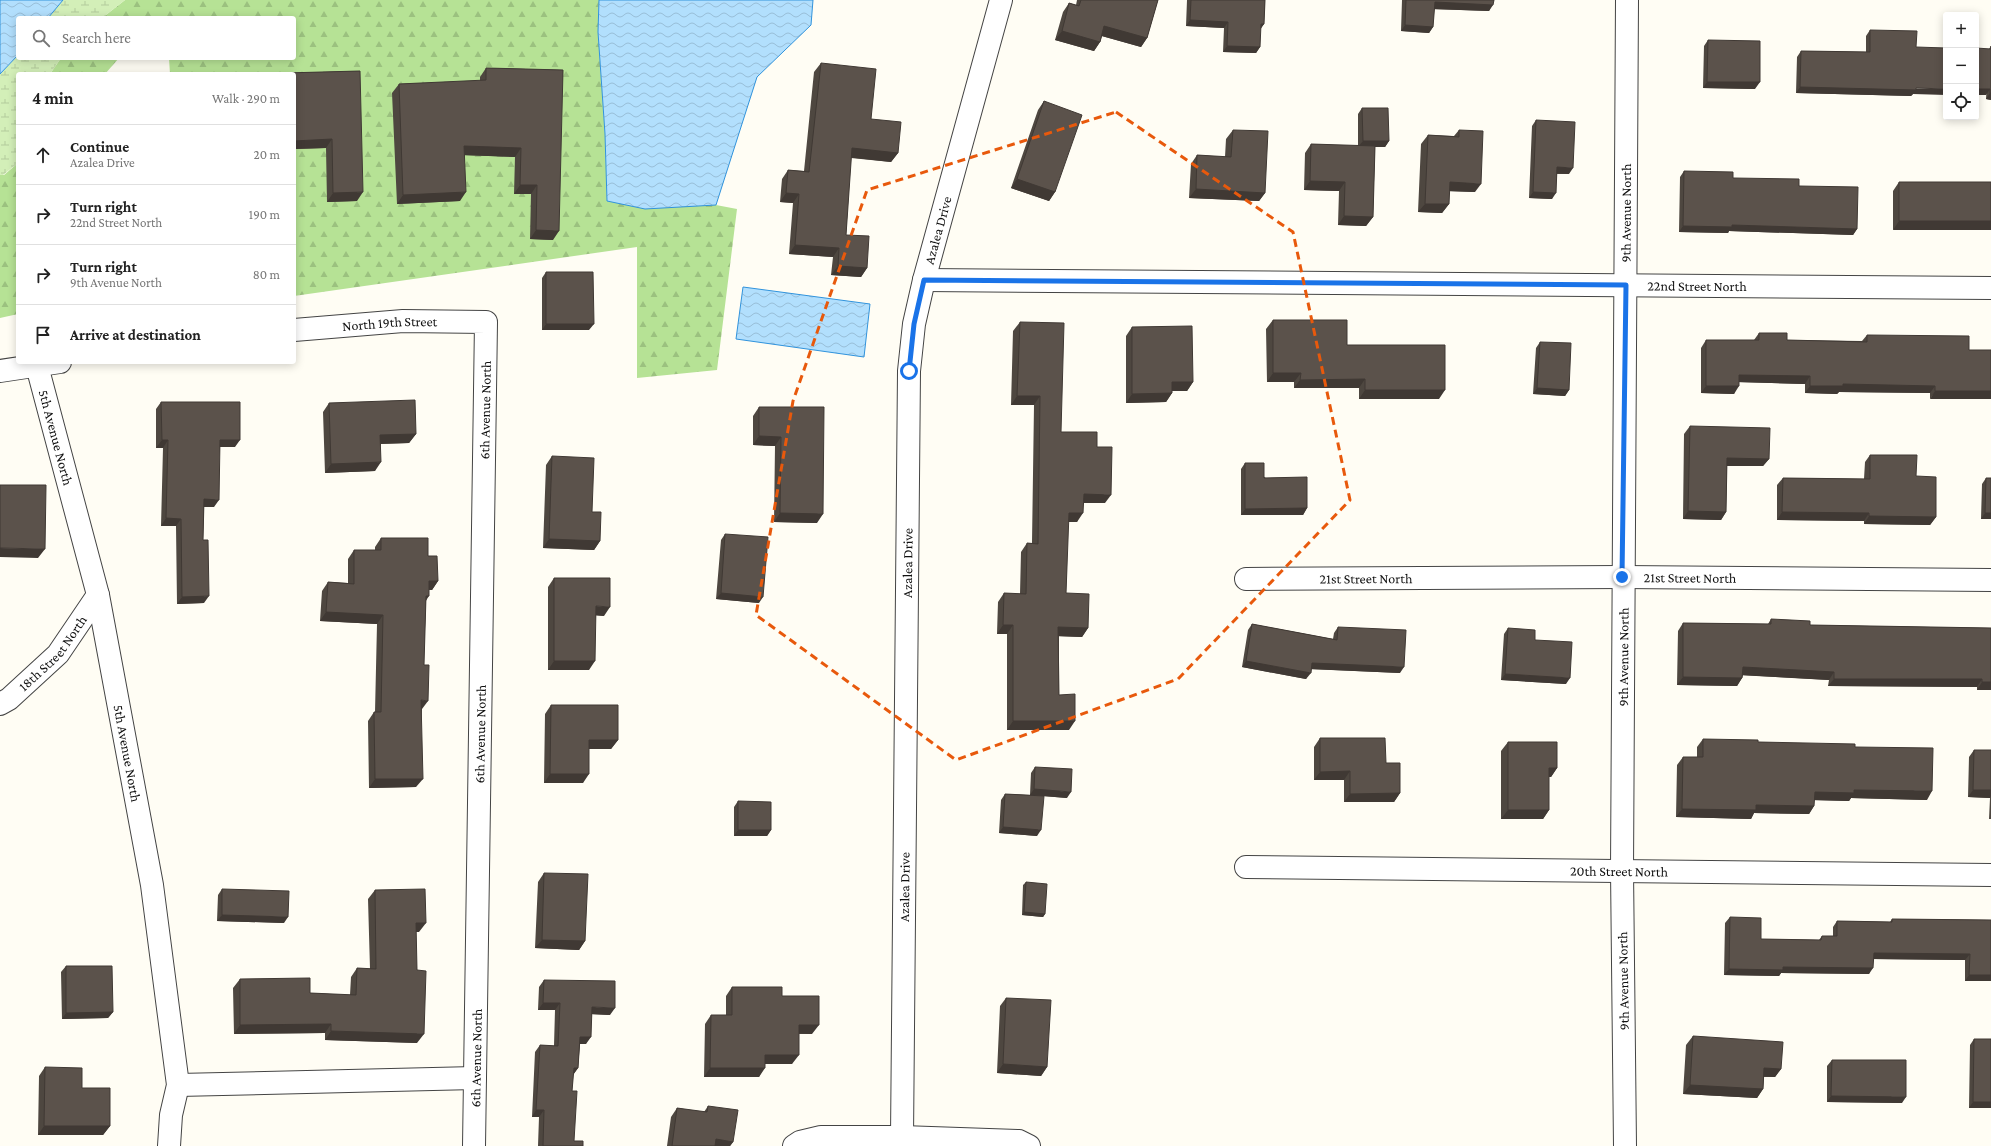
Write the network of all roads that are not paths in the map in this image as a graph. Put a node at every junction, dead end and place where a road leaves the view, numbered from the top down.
1 (1001, 0) edge
2 (1627, 0) edge
3 (924, 280) junction
4 (1626, 285) junction
5 (1991, 288) edge
6 (486, 322) joint
7 (296, 330) edge
8 (48, 364) edge
9 (37, 366) junction
10 (0, 372) edge
11 (1622, 577) junction
12 (1246, 579) dead end
13 (1991, 580) edge
14 (98, 595) junction
15 (0, 704) edge
16 (1246, 867) dead end
17 (1622, 870) junction
18 (1991, 875) edge
19 (475, 1078) junction
20 (178, 1085) junction
21 (902, 1137) junction
22 (169, 1146) edge
23 (474, 1146) edge
24 (794, 1146) edge
25 (1029, 1146) edge
26 (1625, 1146) edge

1 - 3 street, Azalea Drive
2 - 4 street, 9th Avenue North
3 - 4 street, 22nd Street North
3 - 21 street, Azalea Drive
4 - 5 street, 22nd Street North
4 - 11 street, 9th Avenue North
6 - 7 street, North 19th Street
6 - 19 street, 6th Avenue North
8 - 9 street
9 - 10 street
9 - 14 street, 5th Avenue North
11 - 12 street, 21st Street North
11 - 13 street, 21st Street North
11 - 17 street, 9th Avenue North
14 - 15 street, 18th Street North
14 - 20 street, 5th Avenue North
16 - 17 street, 20th Street North
17 - 18 street, 20th Street North
17 - 26 street, 9th Avenue North
19 - 20 street
19 - 23 street, 6th Avenue North
20 - 22 street, 5th Avenue North
21 - 24 street
21 - 25 street

